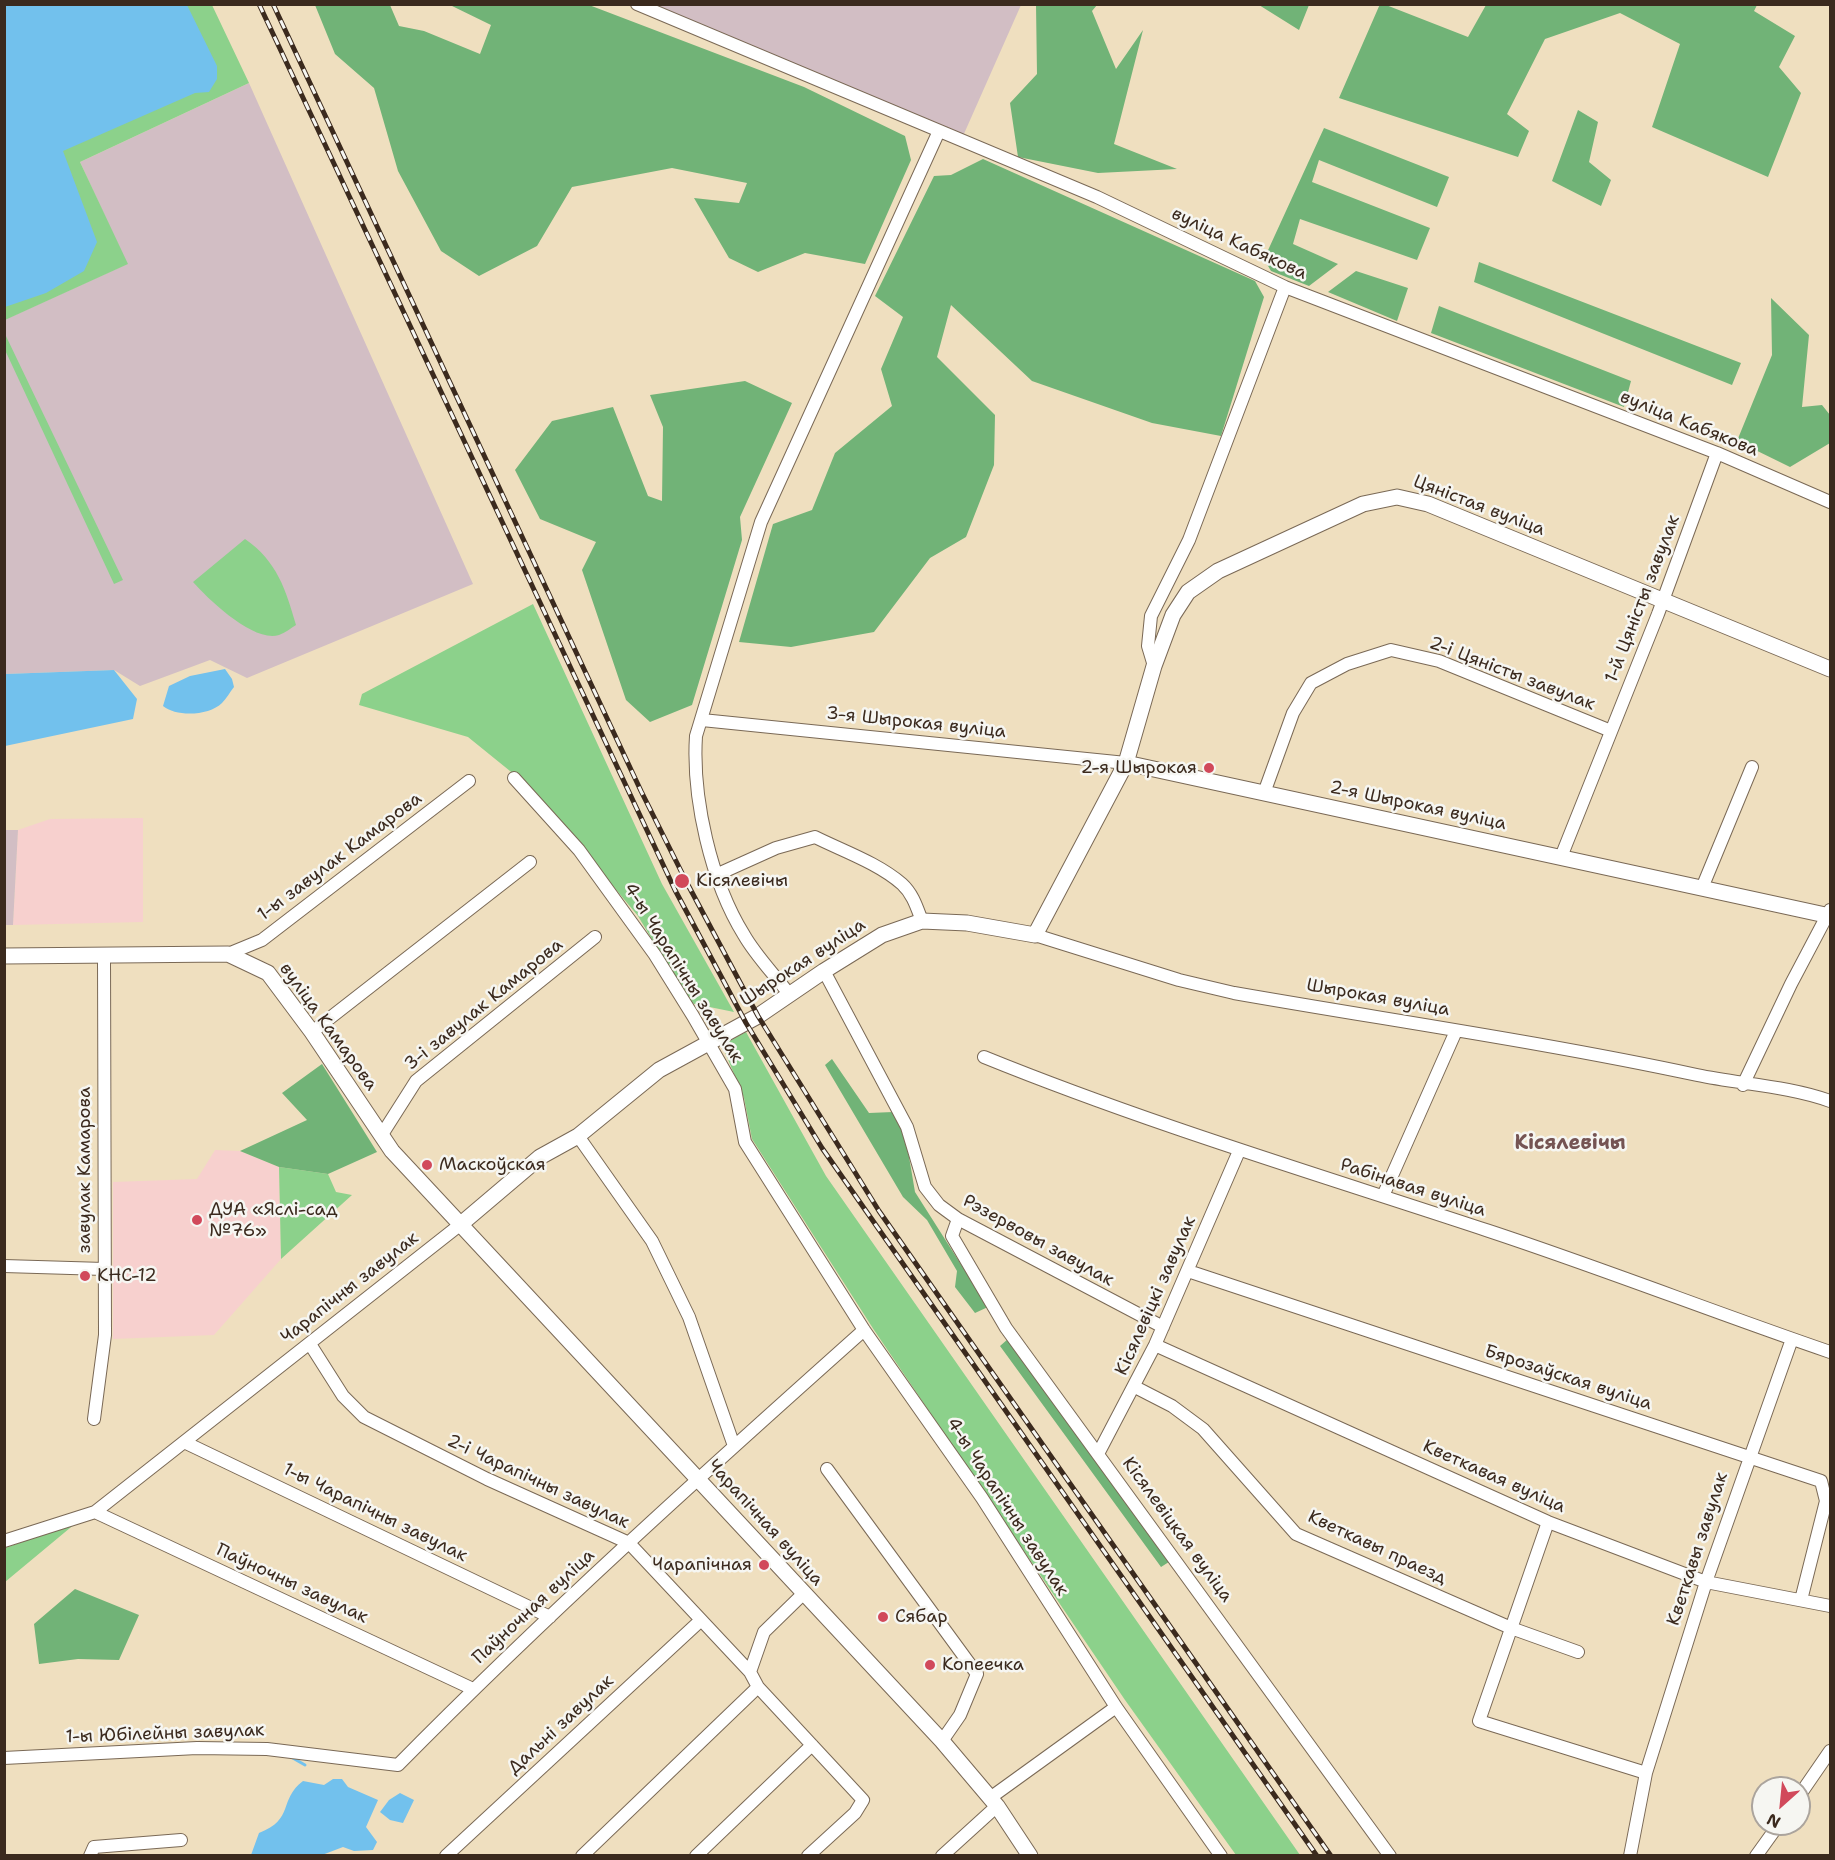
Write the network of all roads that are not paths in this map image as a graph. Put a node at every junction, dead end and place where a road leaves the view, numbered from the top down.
1 (638, 4) edge
2 (939, 131) junction
3 (1285, 286) junction
4 (1717, 453) junction
5 (1830, 502) edge
6 (1663, 601) junction
7 (1154, 666) junction
8 (1830, 669) edge
9 (702, 720) junction
10 (1611, 731) junction
11 (1126, 763) junction
12 (1752, 767) dead end
13 (514, 778) dead end
14 (469, 781) dead end
15 (1264, 793) junction
16 (1561, 857) junction
17 (530, 862) dead end
18 (716, 875) junction
19 (1702, 888) junction
20 (1830, 914) edge
21 (922, 921) junction
22 (1035, 935) junction
23 (595, 937) dead end
24 (228, 954) junction
25 (4, 956) edge
26 (104, 956) junction
27 (824, 970) junction
28 (789, 994) junction
29 (1456, 1031) junction
30 (312, 1032) junction
31 (708, 1041) junction
32 (984, 1057) dead end
33 (1743, 1085) junction
34 (1830, 1101) edge
35 (381, 1136) junction
36 (578, 1136) junction
37 (1239, 1151) junction
38 (1383, 1196) junction
39 (958, 1219) junction
40 (461, 1224) junction
41 (4, 1266) edge
42 (104, 1269) junction
43 (1188, 1271) junction
44 (1163, 1327) junction
45 (864, 1330) junction
46 (1792, 1339) junction
47 (310, 1344) junction
48 (1155, 1345) junction
49 (1830, 1352) edge
50 (1135, 1387) junction
51 (94, 1419) dead end
52 (184, 1442) junction
53 (734, 1446) junction
54 (1099, 1452) junction
55 (1748, 1456) junction
56 (826, 1469) dead end
57 (698, 1479) junction
58 (95, 1512) junction
59 (1548, 1522) junction
60 (4, 1541) edge
61 (629, 1543) junction
62 (1706, 1582) junction
63 (803, 1594) junction
64 (1801, 1600) junction
65 (1830, 1606) edge
66 (550, 1617) junction
67 (700, 1621) junction
68 (1511, 1628) junction
69 (1578, 1652) dead end
70 (750, 1672) junction
71 (758, 1688) junction
72 (473, 1689) junction
73 (1116, 1707) junction
74 (942, 1741) junction
75 (812, 1745) junction
76 (1829, 1756) edge
77 (4, 1758) edge
78 (398, 1765) joint
79 (1646, 1773) junction
80 (1811, 1780) edge
81 (994, 1802) junction
82 (1770, 1836) edge
83 (181, 1840) dead end
84 (90, 1856) edge
85 (446, 1856) edge
86 (582, 1856) edge
87 (696, 1856) edge
88 (808, 1856) edge
89 (942, 1856) edge
90 (1030, 1856) edge
91 (1221, 1856) edge
92 (1390, 1856) edge
93 (1630, 1856) edge
94 (1756, 1856) edge

1 - 2 street, вуліца Кабякова
2 - 3 street, вуліца Кабякова
2 - 9 street
3 - 4 street, вуліца Кабякова
3 - 7 street
4 - 5 street, вуліца Кабякова
4 - 6 street, 1-й Цяністы завулак
6 - 7 street, Цяністая вуліца
6 - 8 street, Цяністая вуліца
6 - 10 street, 1-й Цяністы завулак
7 - 11 street, Цяністая вуліца
9 - 11 street, 3-я Шырокая вуліца
9 - 18 street
10 - 15 street, 2-і Цяністы завулак
10 - 16 street, 1-й Цяністы завулак
11 - 15 street, 2-я Шырокая вуліца
11 - 22 street, Цяністая вуліца
12 - 19 street
13 - 31 street, 4-ы Чарапічны завулак
14 - 24 street, 1-ы завулак Камарова
15 - 16 street, 2-я Шырокая вуліца
16 - 19 street, 2-я Шырокая вуліца
17 - 30 street
18 - 21 street
18 - 28 street
19 - 20 street, 2-я Шырокая вуліца
20 - 33 street
21 - 22 street, Шырокая вуліца
21 - 27 street, Шырокая вуліца
22 - 29 street, Шырокая вуліца
23 - 35 street, 3-і завулак Камарова
24 - 26 street, вуліца Камарова
24 - 30 street, вуліца Камарова
25 - 26 street, вуліца Камарова
26 - 42 street, завулак Камарова
27 - 28 street, Шырокая вуліца
27 - 39 street, Рэзервовы завулак
28 - 31 street, Шырокая вуліца
29 - 33 street, Шырокая вуліца
29 - 38 street
30 - 35 street, вуліца Камарова
31 - 36 street, Чарапічны завулак
31 - 45 street, 4-ы Чарапічны завулак
32 - 37 street, Рабінавая вуліца
33 - 34 street, Шырокая вуліца
35 - 40 street, вуліца Камарова
36 - 40 street, Чарапічны завулак
36 - 53 street
37 - 38 street, Рабінавая вуліца
37 - 43 street, Кісялевіцкі завулак
38 - 46 street, Рабінавая вуліца
39 - 44 street, Рэзервовы завулак
39 - 54 street, Кісялевіцкая вуліца
40 - 47 street, Чарапічны завулак
40 - 57 street, Чарапічная вуліца
41 - 42 street
42 - 51 street, завулак Камарова
43 - 44 street, Кісялевіцкі завулак
43 - 55 street, Бярозаўская вуліца
44 - 48 street, Кісялевіцкі завулак
45 - 53 street
45 - 73 street, 4-ы Чарапічны завулак
46 - 49 street, Рабінавая вуліца
46 - 55 street, Кветкавы завулак
47 - 52 street, Чарапічны завулак
47 - 61 street, 2-і Чарапічны завулак
48 - 50 street, Кісялевіцкі завулак
48 - 59 street, Кветкавая вуліца
50 - 54 street, Кісялевіцкі завулак
50 - 68 street, Кветкавы праезд
52 - 58 street, Чарапічны завулак
52 - 66 street, 1-ы Чарапічны завулак
53 - 57 street
54 - 92 street, Кісялевіцкая вуліца
55 - 62 street, Кветкавы завулак
55 - 64 street, Бярозаўская вуліца
56 - 74 street
57 - 61 street, Паўночная вуліца
57 - 63 street, Чарапічная вуліца
58 - 60 street, Чарапічны завулак
58 - 72 street, Паўночны завулак
59 - 62 street, Кветкавая вуліца
59 - 68 street
61 - 66 street, Паўночная вуліца
61 - 67 street, 2-і Чарапічны завулак
62 - 64 street, Кветкавая вуліца
62 - 79 street, Кветкавы завулак
63 - 70 street
63 - 74 street, Чарапічная вуліца
64 - 65 street, Кветкавая вуліца
66 - 72 street, Паўночная вуліца
67 - 70 street, 2-і Чарапічны завулак
67 - 85 street, Дальні завулак
68 - 69 street, Кветкавы праезд
68 - 79 street
70 - 71 street, 2-і Чарапічны завулак
71 - 75 street, 2-і Чарапічны завулак
71 - 86 street
72 - 78 street, Паўночная вуліца
73 - 81 street
73 - 91 street, 4-ы Чарапічны завулак
74 - 81 street, Чарапічная вуліца
75 - 87 street
75 - 88 street, 2-і Чарапічны завулак
76 - 80 street
77 - 78 street, 1-ы Юбілейны завулак
79 - 93 street, Кветкавы завулак
81 - 89 street
81 - 90 street, Чарапічная вуліца
82 - 94 street
83 - 84 street

